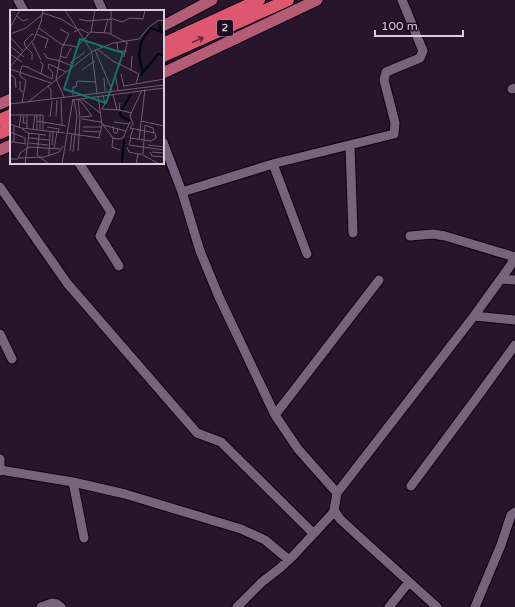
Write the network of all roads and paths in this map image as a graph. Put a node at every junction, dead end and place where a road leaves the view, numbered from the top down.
1 (18, 0) edge
2 (98, 0) edge
3 (212, 0) edge
4 (259, 0) edge
5 (288, 0) edge
6 (317, 0) edge
7 (402, 0) edge
8 (23, 10) edge
9 (103, 10) edge
10 (164, 25) edge
11 (164, 44) edge
12 (164, 56) edge
13 (164, 73) edge
14 (10, 99) edge
15 (0, 104) edge
16 (10, 115) edge
17 (0, 120) edge
18 (10, 128) edge
19 (0, 133) edge
20 (10, 145) edge
21 (164, 145) edge
22 (350, 145) junction
23 (0, 150) edge
24 (80, 164) edge
25 (273, 164) junction
26 (0, 187) edge
27 (182, 192) junction
28 (353, 233) dead end
29 (410, 236) dead end
30 (306, 254) dead end
31 (515, 257) edge
32 (119, 266) dead end
33 (501, 279) junction
34 (379, 280) dead end
35 (515, 280) edge
36 (474, 316) junction
37 (515, 320) edge
38 (0, 334) edge
39 (515, 345) edge
40 (12, 359) dead end
41 (275, 415) junction
42 (0, 459) edge
43 (0, 471) edge
44 (73, 482) junction
45 (411, 486) dead end
46 (337, 493) junction
47 (334, 510) junction
48 (515, 512) edge
49 (313, 533) junction
50 (84, 538) dead end
51 (289, 560) junction
52 (409, 582) junction
53 (41, 607) edge
54 (61, 607) edge
55 (237, 607) edge
56 (389, 607) edge
57 (437, 607) edge
58 (475, 607) edge

1 - 8 street
2 - 9 street
3 - 10 main road
4 - 11 highway, 2
12 -> 5 highway, 2
6 - 13 main road
7 - 22 street
14 - 15 main road
16 - 17 highway
18 - 19 highway
20 - 23 main road
21 - 27 street
22 - 25 street
22 - 28 street
24 - 32 street
25 - 27 street
25 - 30 street
26 - 49 street
27 - 41 street
29 - 31 street
31 - 33 street
33 - 35 street
33 - 36 street
34 - 41 street
36 - 37 street
36 - 46 street
38 - 40 street
39 - 45 street
41 - 46 street
42 - 43 street
43 - 44 street
44 - 50 street
44 - 51 street
46 - 47 street
47 - 49 street
47 - 52 street
48 - 58 street
49 - 51 street
51 - 55 street
52 - 56 street
52 - 57 street
53 - 54 street

